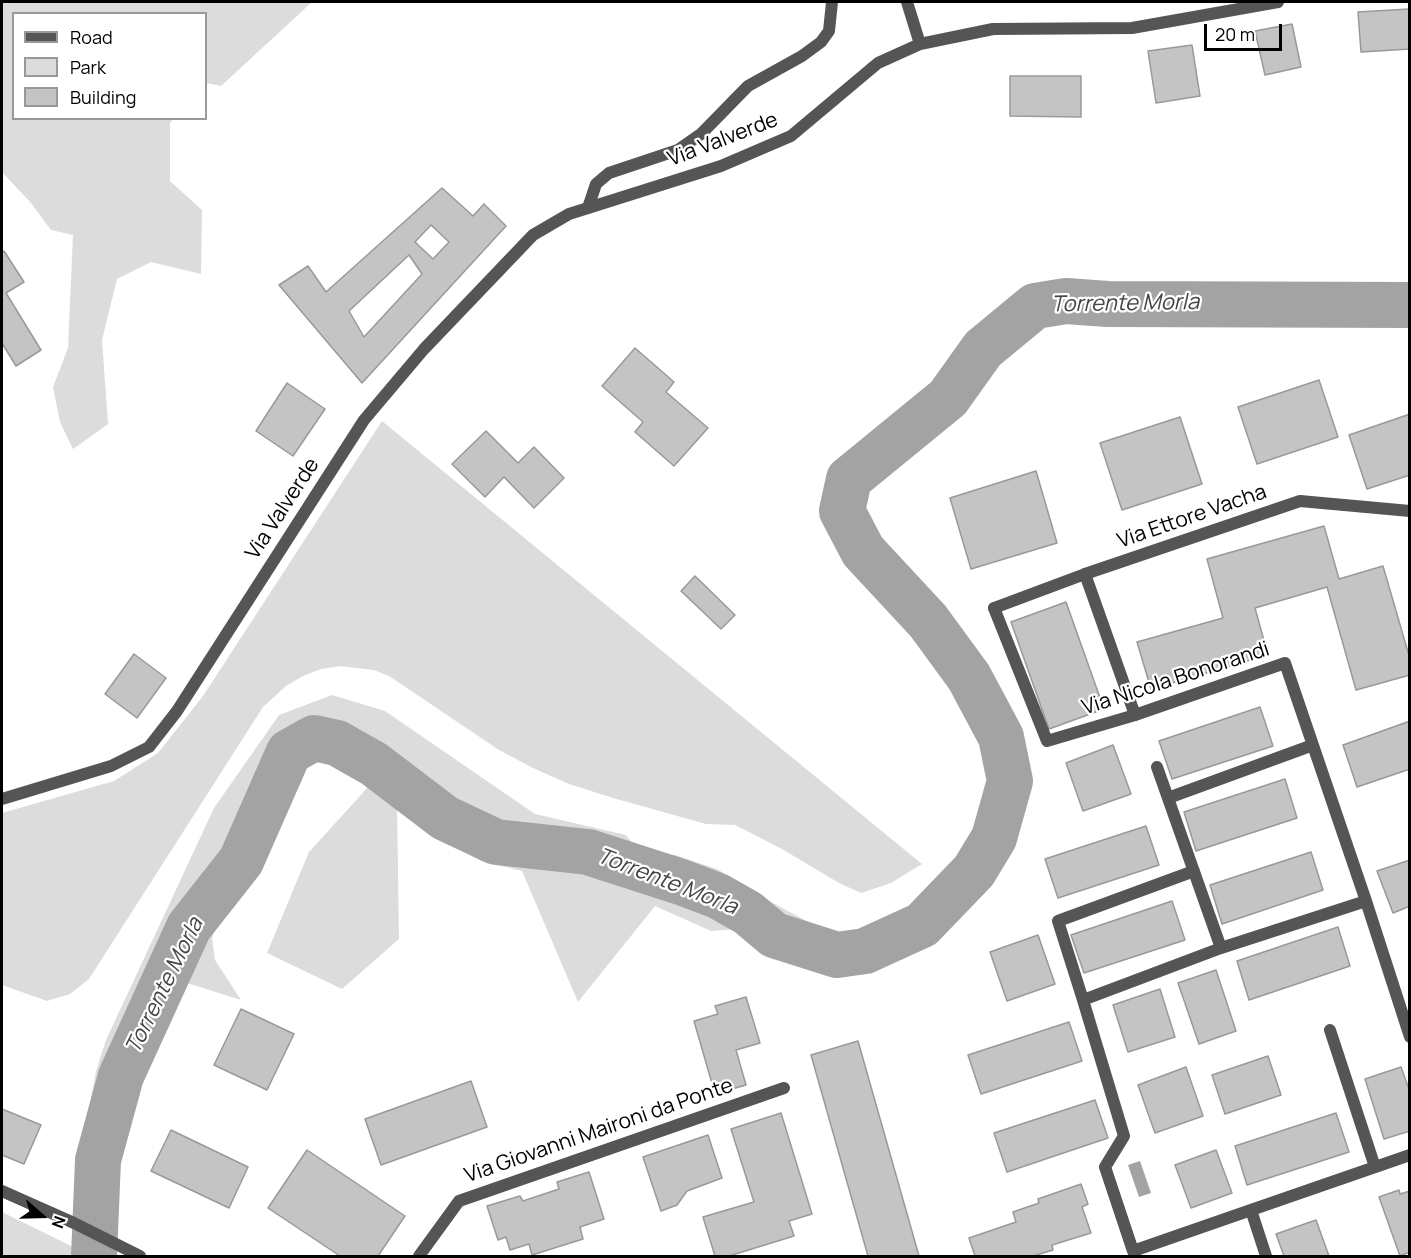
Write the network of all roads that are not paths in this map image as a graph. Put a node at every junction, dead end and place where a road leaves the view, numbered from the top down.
1 (832, 2) edge
2 (907, 2) edge
3 (1278, 2) edge
4 (920, 44) junction
5 (588, 208) junction
6 (1410, 511) edge
7 (1085, 574) junction
8 (994, 608) joint
9 (1135, 715) junction
10 (1313, 745) junction
11 (1157, 767) dead end
12 (1168, 798) junction
13 (2, 799) edge
14 (1194, 871) junction
15 (1366, 901) junction
16 (1221, 948) junction
17 (1083, 1000) junction
18 (1330, 1030) dead end
19 (1410, 1037) edge
20 (784, 1088) dead end
21 (1410, 1155) edge
22 (1375, 1167) junction
23 (2, 1191) edge
24 (1251, 1210) junction
25 (140, 1257) edge
26 (419, 1257) edge
27 (1266, 1257) edge

1 - 5 street, Via Valverde
2 - 4 street
3 - 4 street, Via Valverde
4 - 5 street, Via Valverde
5 - 13 street, Via Valverde
6 - 7 street, Via Ettore Vacha
7 - 8 street, Via Ettore Vacha
7 - 9 street
8 - 9 street, Via Nicola Bonorandi
9 - 10 street, Via Nicola Bonorandi
10 - 12 street
10 - 15 street, Via Nicola Bonorandi
11 - 12 street
12 - 14 street
14 - 16 street
14 - 17 street
15 - 16 street
15 - 19 street, Via Nicola Bonorandi
16 - 17 street
17 - 24 street
18 - 22 street
20 - 26 street, Via Giovanni Maironi da Ponte
21 - 22 street
22 - 24 street
23 - 25 street
24 - 27 street

